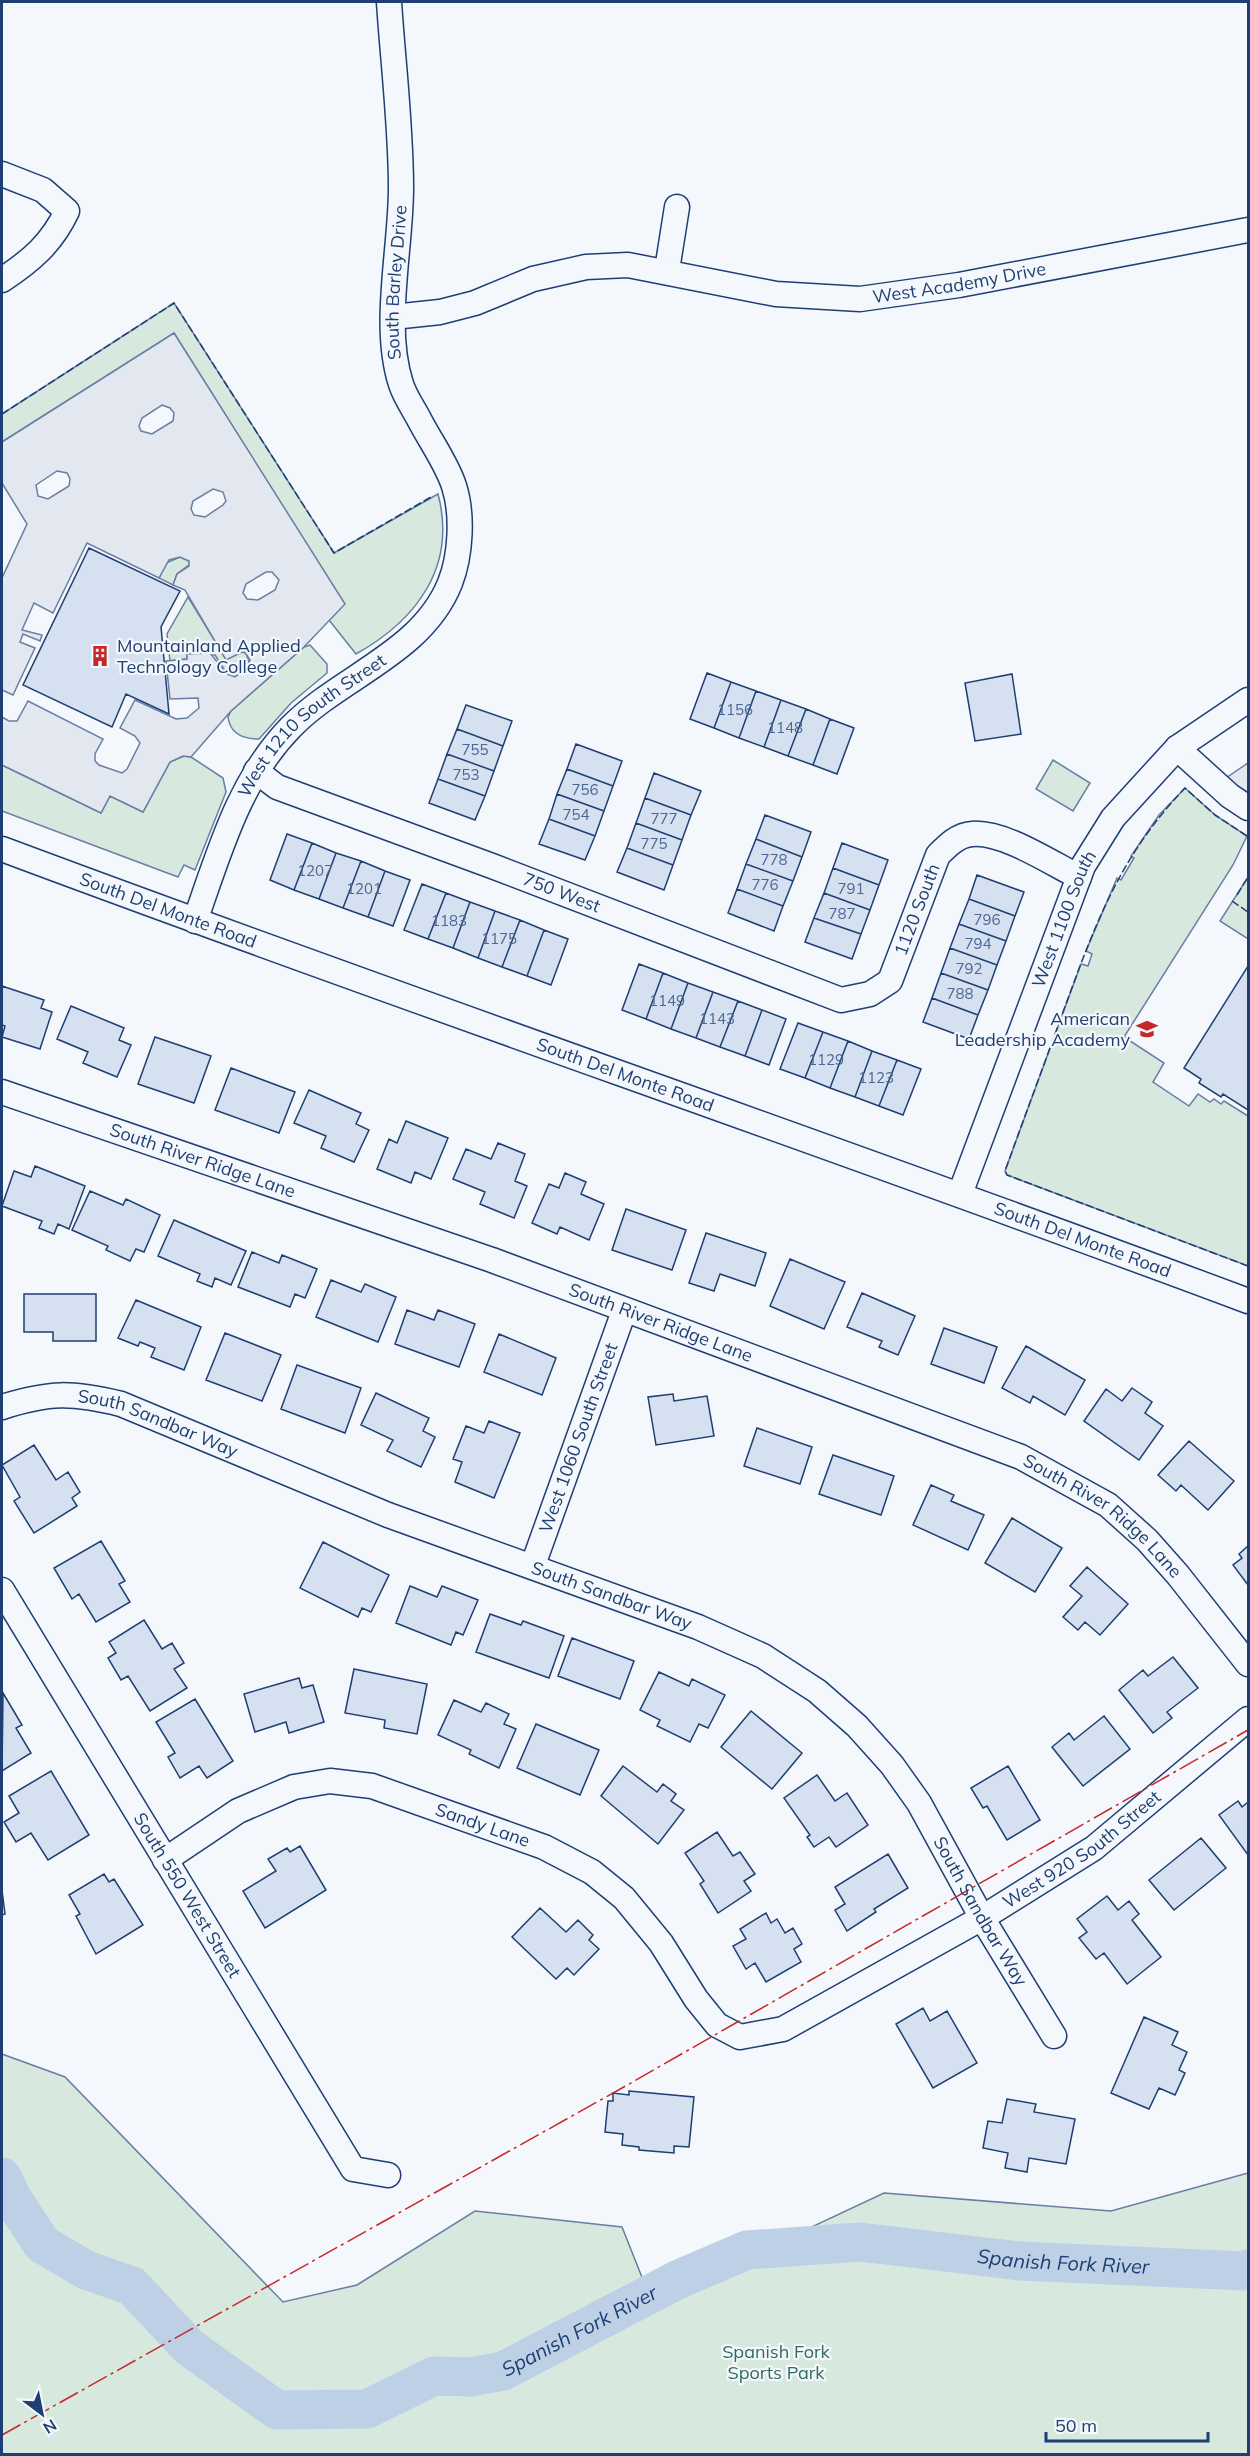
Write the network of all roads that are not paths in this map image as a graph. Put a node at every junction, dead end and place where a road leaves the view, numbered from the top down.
1 (389, 2) edge
2 (2, 174) edge
3 (676, 207) dead end
4 (1248, 230) edge
5 (667, 270) junction
6 (2, 280) edge
7 (393, 317) junction
8 (458, 552) joint
9 (1248, 700) edge
10 (1177, 748) junction
11 (256, 771) junction
12 (1248, 807) edge
13 (2, 849) edge
14 (1079, 877) junction
15 (195, 921) junction
16 (870, 994) joint
17 (2, 1092) edge
18 (960, 1194) junction
19 (1248, 1301) edge
20 (624, 1311) junction
21 (2, 1407) edge
22 (533, 1565) junction
23 (2, 1590) edge
24 (1248, 1664) edge
25 (1248, 1719) edge
26 (165, 1860) junction
27 (982, 1918) junction
28 (1054, 2036) dead end
29 (740, 2037) joint
30 (388, 2175) dead end

1 - 7 street, South Barley Drive
2 - 6 street
3 - 5 street
4 - 5 street, West Academy Drive
5 - 7 street, West Academy Drive
7 - 8 street, South Barley Drive
8 - 11 street, West 1210 South Street
9 - 10 street, West 1100 South
10 - 12 street
10 - 14 street, West 1100 South
11 - 15 street, West 1210 South Street
11 - 16 street, 750 West
13 - 15 street, South Del Monte Road
14 - 16 street, 1120 South
14 - 18 street, West 1100 South
15 - 18 street, South Del Monte Road
17 - 20 street, South River Ridge Lane
18 - 19 street, South Del Monte Road
20 - 22 street, West 1060 South Street
20 - 24 street, South River Ridge Lane
21 - 22 street, South Sandbar Way
22 - 27 street, South Sandbar Way
23 - 26 street, South 550 West Street
25 - 27 street, West 920 South Street
26 - 29 street, Sandy Lane
26 - 30 street, South 550 West Street
27 - 28 street, South Sandbar Way
27 - 29 street, West 920 South Street

